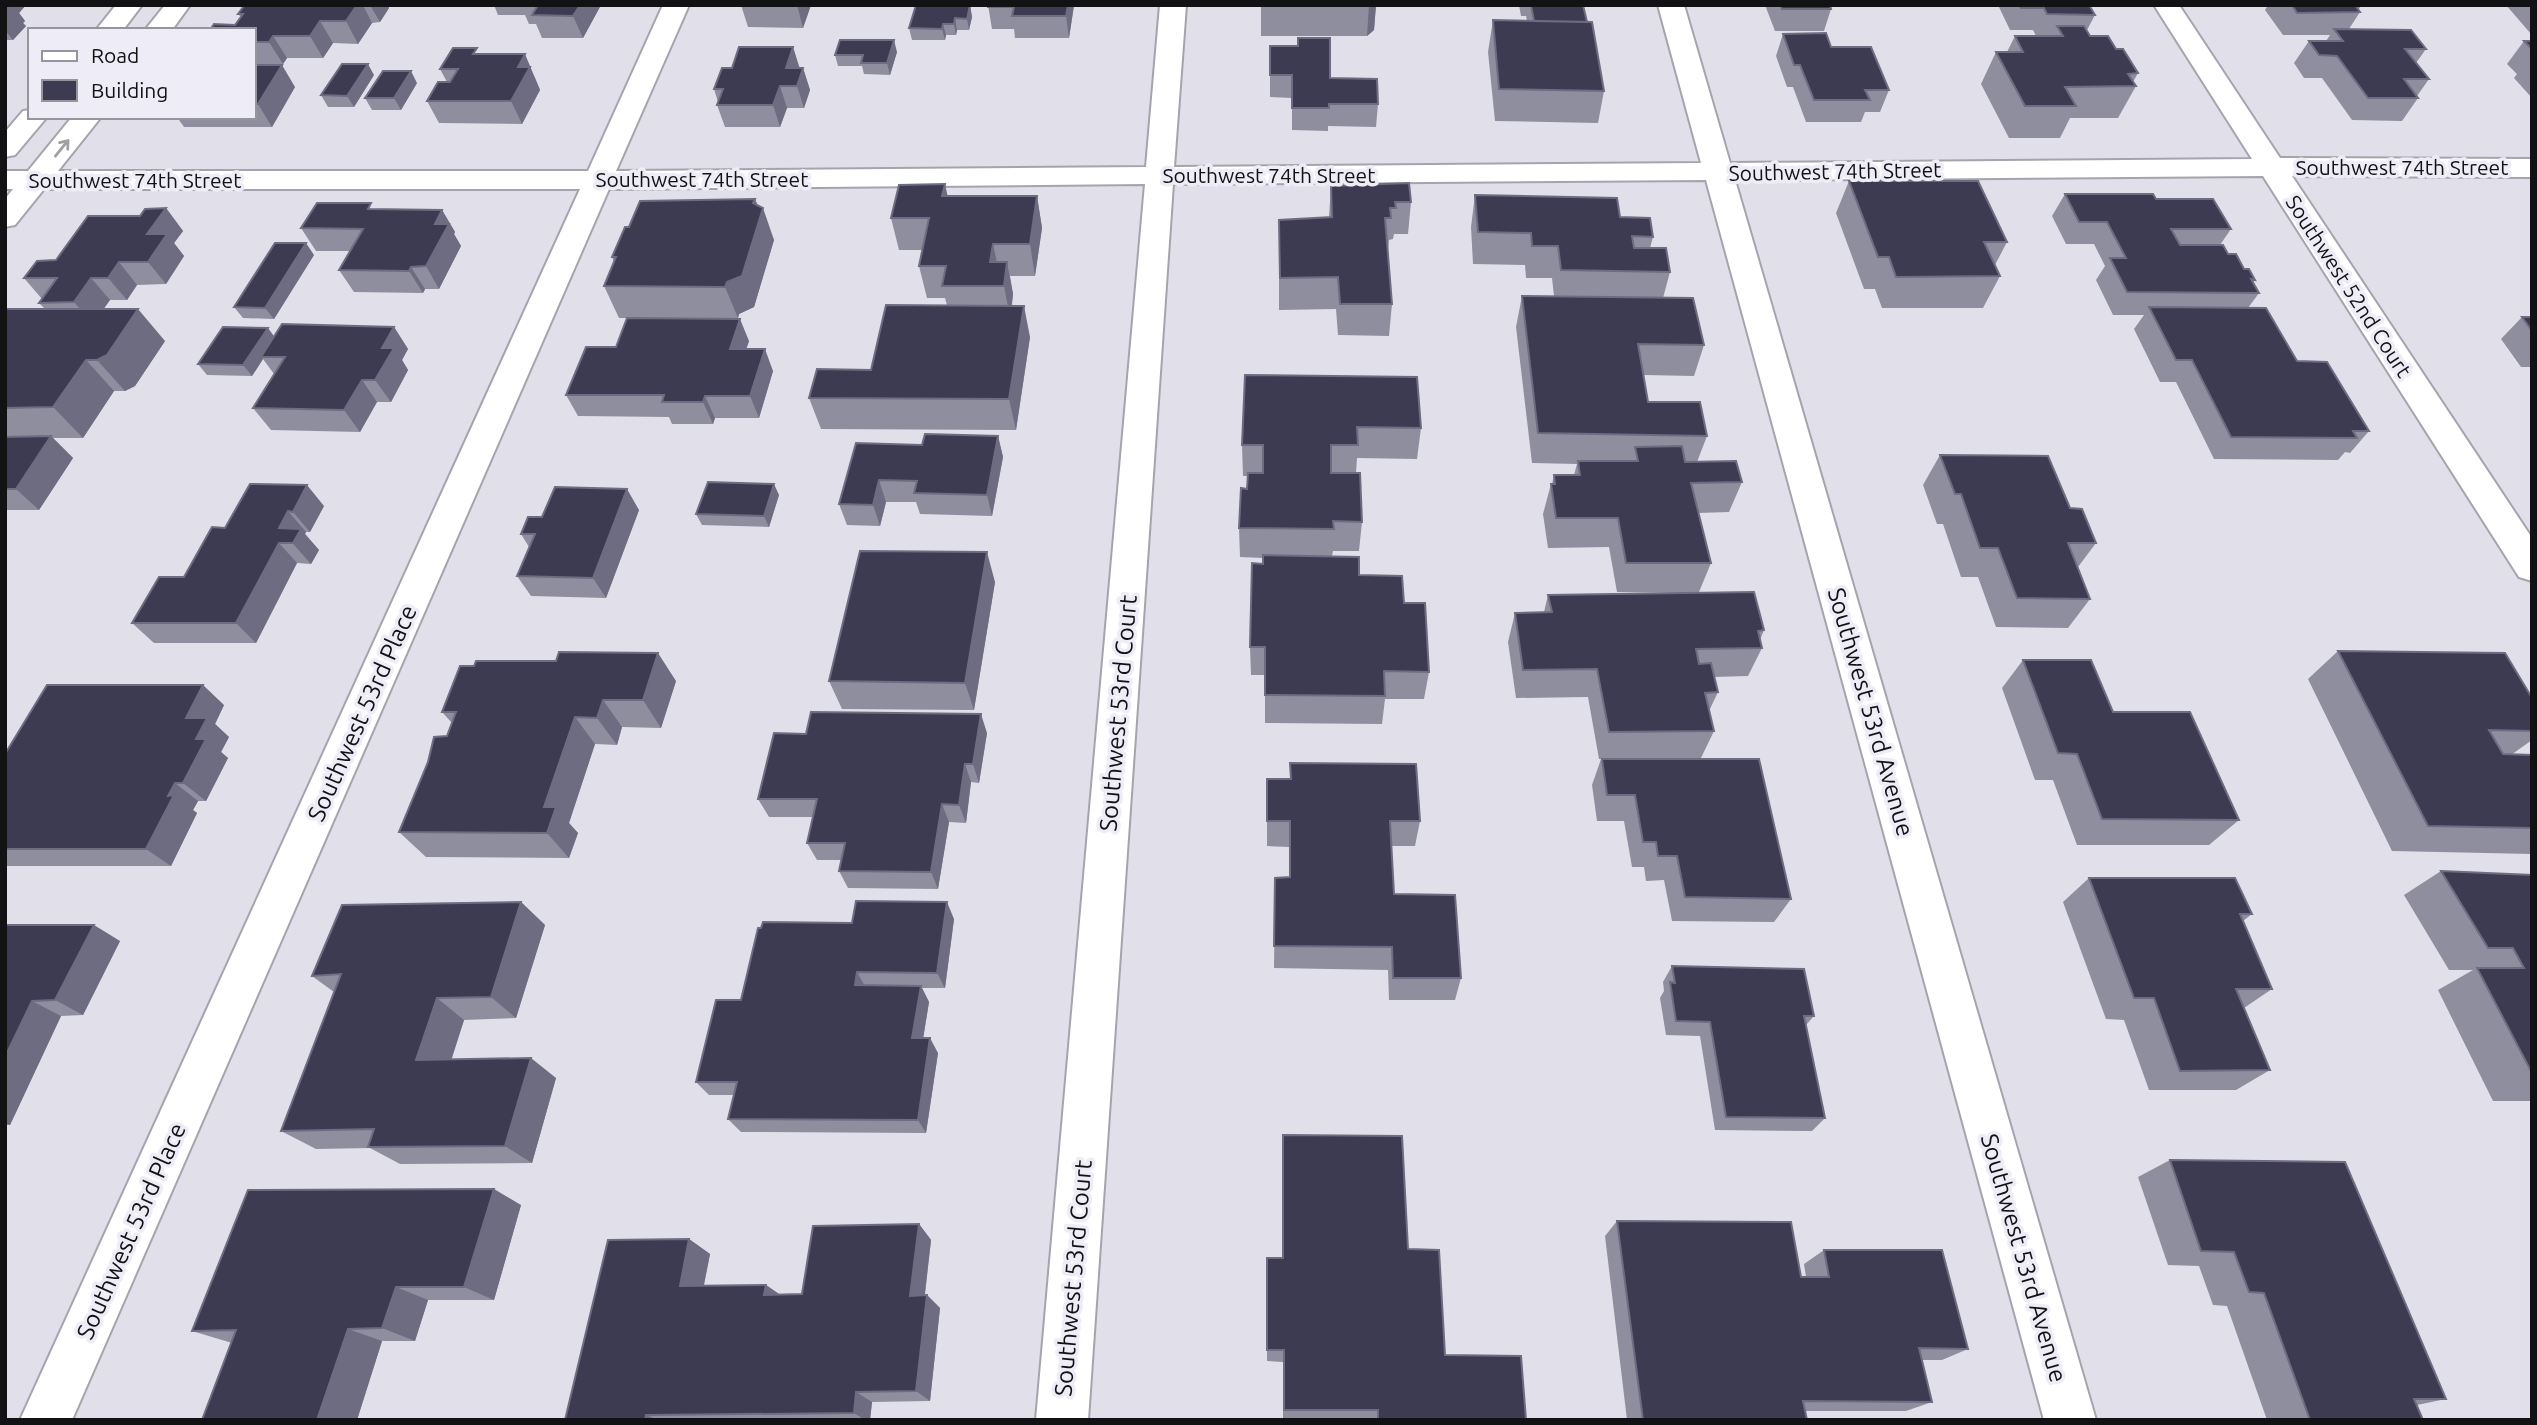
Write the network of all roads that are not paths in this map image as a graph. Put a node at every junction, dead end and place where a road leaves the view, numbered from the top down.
1 (130, 5) edge
2 (178, 5) edge
3 (676, 5) edge
4 (1173, 5) edge
5 (1671, 5) edge
6 (2166, 5) edge
7 (111, 28) edge
8 (160, 28) edge
9 (31, 119) edge
10 (85, 119) edge
11 (5, 149) edge
12 (2271, 167) junction
13 (2532, 168) edge
14 (1719, 172) junction
15 (1160, 176) junction
16 (5, 180) edge
17 (36, 180) junction
18 (599, 180) junction
19 (5, 218) edge
20 (2532, 567) edge
21 (47, 1420) edge
22 (1062, 1420) edge
23 (2070, 1420) edge

1 - 7 street
2 - 8 street
3 - 18 street, Southwest 53rd Place
4 - 15 street, Southwest 53rd Court
5 - 14 street, Southwest 53rd Avenue
6 - 12 street, Southwest 52nd Court
9 - 11 street
17 -> 10 street
12 - 13 street, Southwest 74th Street
12 - 14 street, Southwest 74th Street
12 - 20 street, Southwest 52nd Court
14 - 15 street, Southwest 74th Street
14 - 23 street, Southwest 53rd Avenue
15 - 18 street, Southwest 74th Street
15 - 22 street, Southwest 53rd Court
16 - 17 street, Southwest 74th Street
17 - 18 street, Southwest 74th Street
17 - 19 street
18 - 21 street, Southwest 53rd Place

